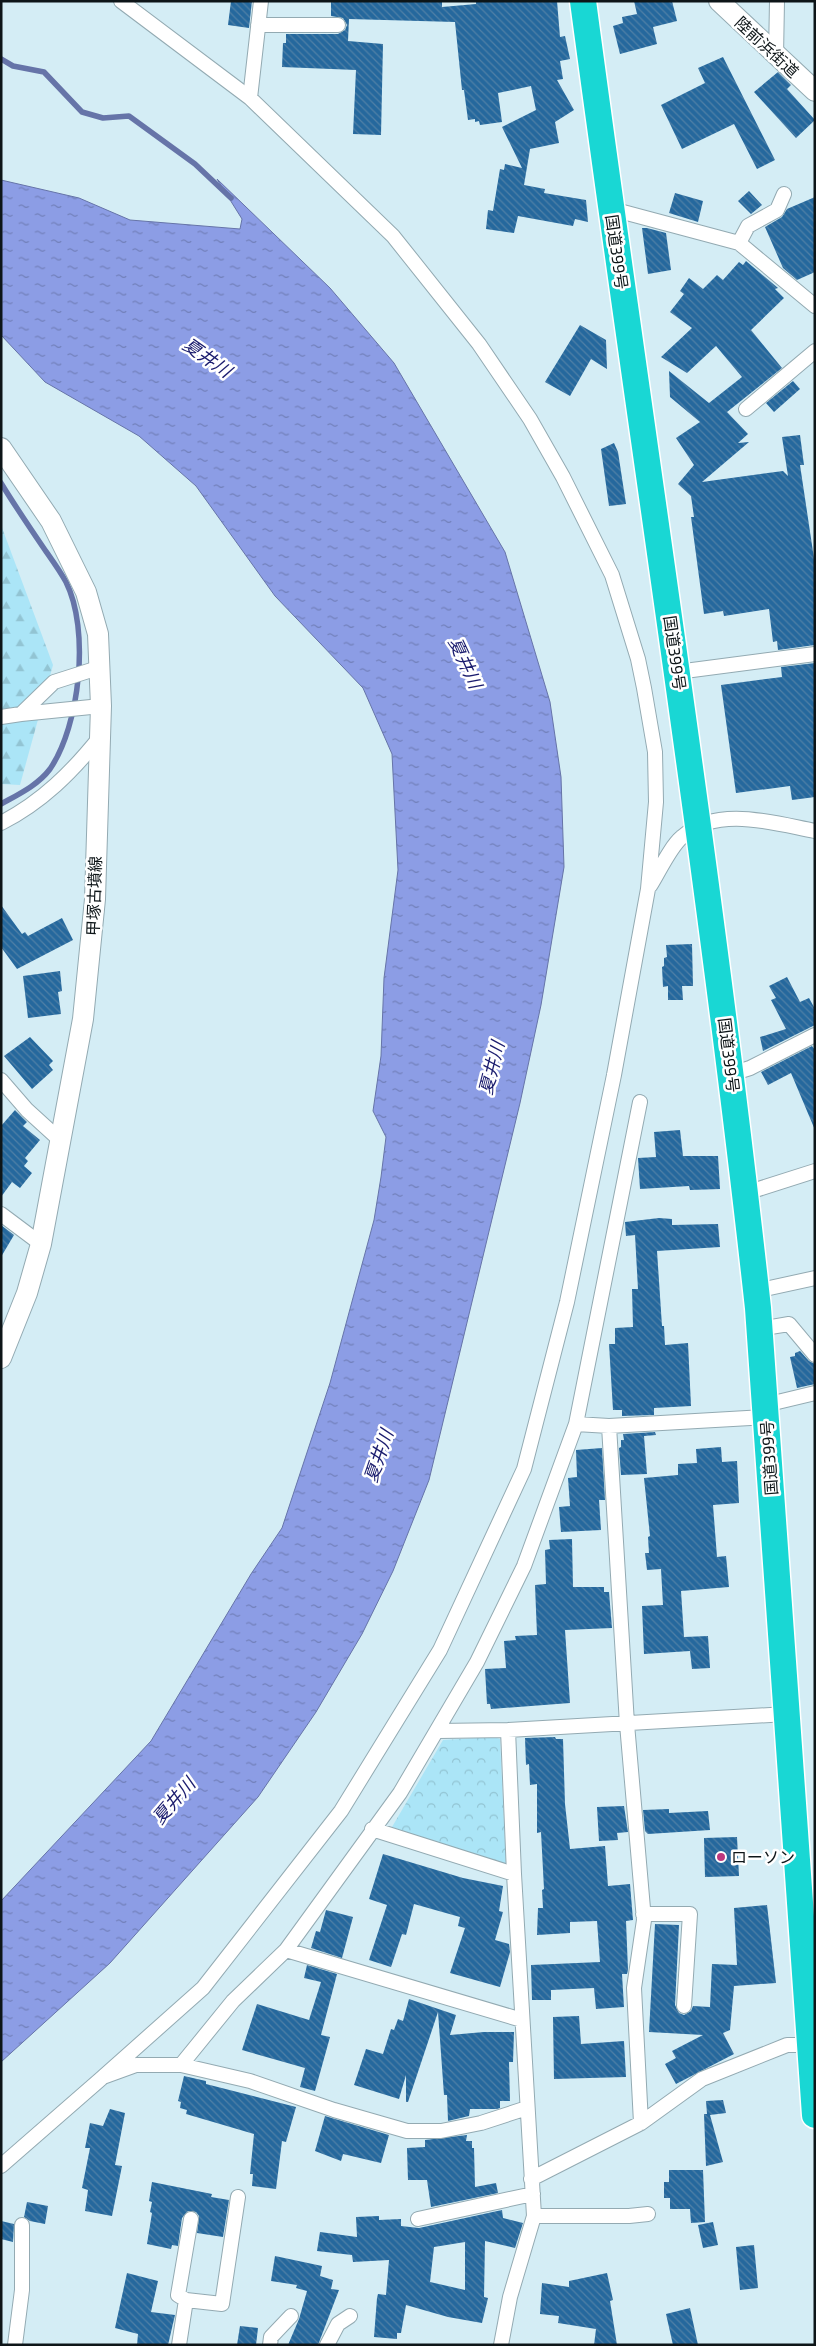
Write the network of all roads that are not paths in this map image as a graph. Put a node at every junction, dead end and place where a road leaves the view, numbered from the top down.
1 (121, 1) edge
2 (261, 1) edge
3 (583, 1) edge
4 (719, 1) edge
5 (777, 1) edge
6 (258, 25) junction
7 (338, 25) dead end
8 (776, 56) junction
9 (815, 92) edge
10 (250, 98) junction
11 (784, 194) dead end
12 (609, 213) junction
13 (739, 243) junction
14 (815, 306) edge
15 (815, 351) edge
16 (746, 410) dead end
17 (1, 448) edge
18 (815, 654) edge
19 (93, 670) junction
20 (678, 672) junction
21 (94, 706) junction
22 (21, 714) junction
23 (1, 717) edge
24 (100, 737) junction
25 (1, 823) edge
26 (699, 825) junction
27 (815, 831) edge
28 (648, 889) junction
29 (815, 1034) edge
30 (731, 1074) junction
31 (1, 1080) edge
32 (640, 1102) dead end
33 (61, 1142) junction
34 (815, 1170) edge
35 (746, 1194) junction
36 (1, 1214) edge
37 (41, 1244) junction
38 (815, 1278) edge
39 (756, 1291) junction
40 (759, 1329) junction
41 (4, 1347) edge
42 (815, 1355) edge
43 (815, 1393) edge
44 (766, 1411) junction
45 (576, 1424) junction
46 (609, 1426) junction
47 (787, 1714) junction
48 (627, 1724) junction
49 (508, 1730) junction
50 (438, 1731) junction
51 (372, 1829) junction
52 (514, 1874) junction
53 (807, 1909) edge
54 (643, 1914) junction
55 (286, 1950) junction
56 (684, 2006) dead end
57 (522, 2020) junction
58 (812, 2044) edge
59 (181, 2065) junction
60 (103, 2077) junction
61 (527, 2108) junction
62 (815, 2114) edge
63 (641, 2123) junction
64 (1, 2166) edge
65 (531, 2179) junction
66 (533, 2194) junction
67 (238, 2197) dead end
68 (648, 2214) dead end
69 (534, 2216) junction
70 (190, 2219) dead end
71 (418, 2219) dead end
72 (22, 2225) dead end
73 (186, 2300) junction
74 (291, 2316) dead end
75 (350, 2316) dead end
76 (15, 2345) edge
77 (180, 2345) edge
78 (270, 2345) edge
79 (327, 2345) edge
80 (501, 2345) edge

1 - 10 street
2 - 6 street
3 - 12 highway, 国道399号
4 - 8 main road, 陸前浜街道
5 - 8 street
6 - 7 street
6 - 10 street
8 - 9 main road, 陸前浜街道
10 - 28 street
11 - 13 street
12 - 13 street
12 - 20 highway, 国道399号
13 - 14 street
15 - 16 street
17 - 19 main road, 甲塚古墳線
18 - 20 street
19 - 21 main road, 甲塚古墳線
19 - 22 street
20 - 26 highway, 国道399号
21 - 22 street
21 - 24 main road, 甲塚古墳線
22 - 23 street
24 - 25 street
24 - 33 main road, 甲塚古墳線
26 - 27 street
26 - 28 street
26 - 30 highway, 国道399号
28 - 60 street
29 - 30 street
30 - 35 highway, 国道399号
31 - 33 street
32 - 45 street
33 - 37 main road, 甲塚古墳線
34 - 35 street
35 - 39 highway, 国道399号
36 - 37 street
37 - 41 main road, 甲塚古墳線
38 - 39 street
39 - 40 highway, 国道399号
40 - 42 street
40 - 44 highway, 国道399号
43 - 44 street
44 - 46 street
44 - 47 highway, 国道399号
45 - 46 street
45 - 50 street
46 - 48 street
47 - 48 street
47 - 53 highway, 国道399号
48 - 49 street
48 - 54 street
49 - 50 street
49 - 52 street
50 - 51 street
51 - 52 street
51 - 55 street
52 - 57 street
53 - 58 highway, 国道399号
54 - 56 street
54 - 63 street
55 - 57 street
55 - 59 street
57 - 61 street
58 - 62 highway, 国道399号
58 - 63 street
59 - 60 street
59 - 61 street
60 - 64 street
61 - 65 street
63 - 65 street
65 - 66 street
66 - 69 street
66 - 71 street
67 - 73 street
68 - 69 street
69 - 80 street
70 - 73 street
72 - 76 street
73 - 77 street
74 - 78 street
75 - 79 street

